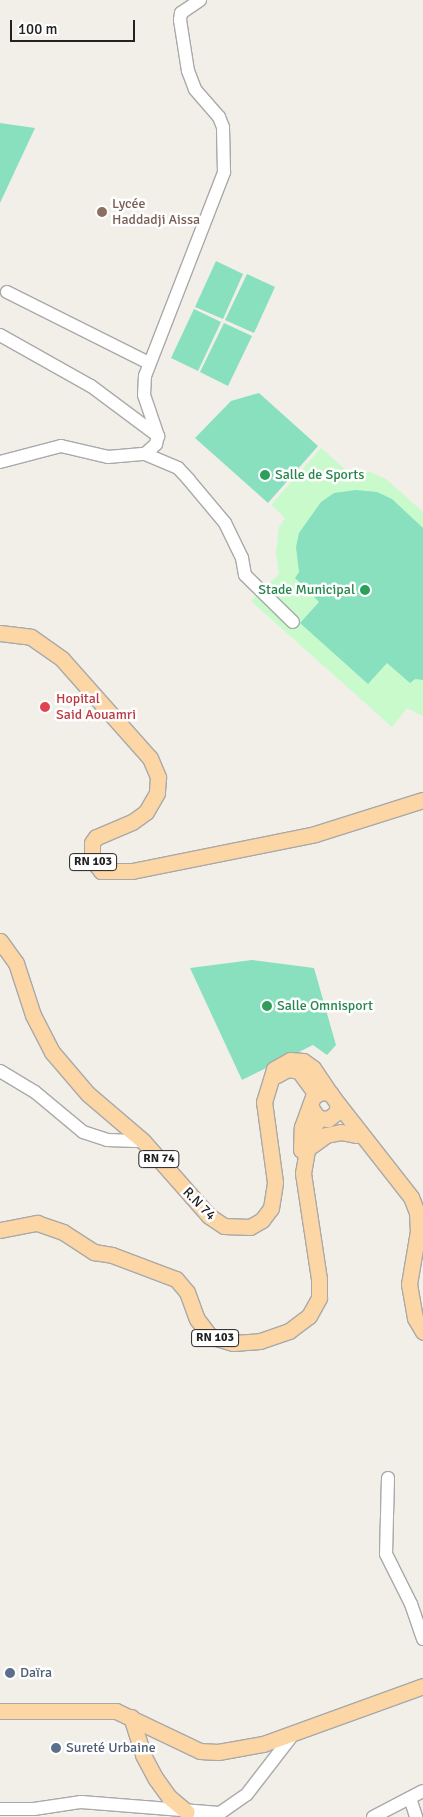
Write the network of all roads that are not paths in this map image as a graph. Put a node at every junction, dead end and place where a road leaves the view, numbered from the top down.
1 (200, 0) edge
2 (8, 292) dead end
3 (0, 335) edge
4 (149, 363) junction
5 (158, 436) junction
6 (145, 454) junction
7 (0, 462) edge
8 (293, 622) dead end
9 (0, 633) edge
10 (423, 800) edge
11 (0, 941) edge
12 (0, 1071) edge
13 (324, 1106) junction
14 (363, 1139) junction
15 (143, 1140) junction
16 (305, 1155) junction
17 (0, 1230) edge
18 (423, 1332) edge
19 (388, 1478) dead end
20 (423, 1639) edge
21 (423, 1686) edge
22 (0, 1711) edge
23 (130, 1717) junction
24 (295, 1732) junction
25 (423, 1791) edge
26 (410, 1798) junction
27 (0, 1809) edge
28 (393, 1811) edge
29 (187, 1812) junction
30 (34, 1813) edge
31 (375, 1816) edge
32 (416, 1817) edge

1 - 4 street
2 - 4 street
3 - 5 street
4 - 5 street
5 - 6 street
6 - 7 street
6 - 8 street
9 - 10 main road, RN 103
11 - 15 main road, R.N 74 / RN 74
12 - 15 street
13 - 14 main road, R.N 74 / RN 74
13 - 15 main road, R.N 74 / RN 74
13 - 16 main road, RN 103
14 - 16 main road
14 - 18 main road, R.N 74 / RN 74
16 - 17 main road, RN 103
19 - 20 street
21 - 24 main road
22 - 23 main road
23 - 24 main road
23 - 29 main road
24 - 29 street
25 - 26 street
26 - 28 street
26 - 32 street
27 - 30 street
28 - 31 street
29 - 30 street

